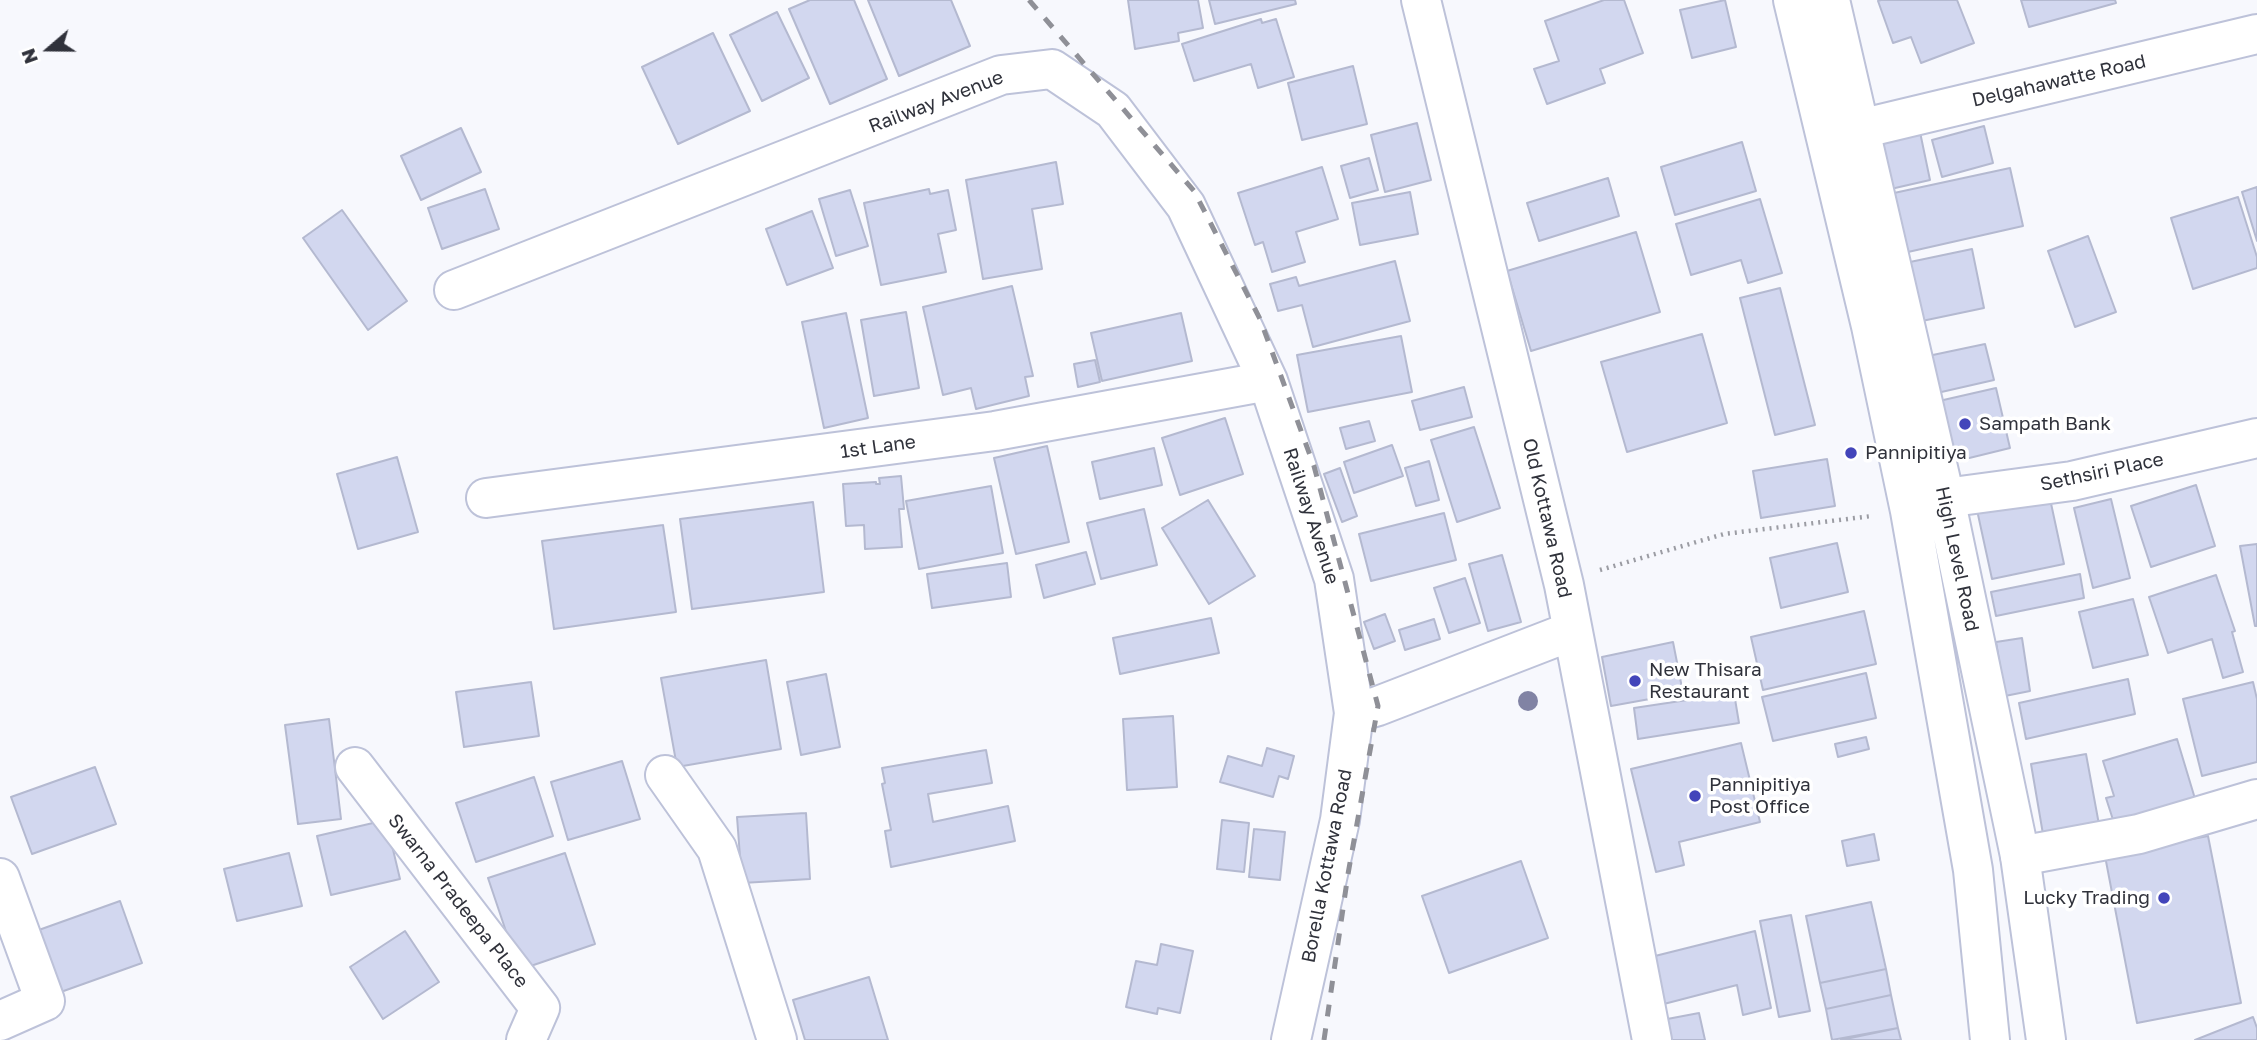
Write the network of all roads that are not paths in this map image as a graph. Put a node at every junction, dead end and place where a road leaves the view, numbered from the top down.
1 (1421, 0) edge
2 (1793, 0) edge
3 (1830, 0) edge
4 (2257, 34) edge
5 (1860, 129) junction
6 (454, 290) dead end
7 (1268, 381) junction
8 (2257, 438) edge
9 (486, 498) dead end
10 (1927, 505) junction
11 (1572, 631) junction
12 (1354, 713) junction
13 (355, 767) dead end
14 (665, 775) dead end
15 (2257, 799) edge
16 (2020, 856) junction
17 (0, 878) edge
18 (0, 1021) edge
19 (526, 1040) edge
20 (777, 1040) edge
21 (1291, 1040) edge
22 (1652, 1040) edge
23 (1990, 1040) edge
24 (2046, 1040) edge

1 - 11 main road, Old Kottawa Road
2 - 10 main road, High Level Road
3 - 5 main road, High Level Road
4 - 5 main road, Delgahawatte Road
5 - 10 main road, High Level Road
6 - 7 main road, Railway Avenue
7 - 9 main road, 1st Lane
7 - 12 main road, Railway Avenue
8 - 10 main road, Sethsiri Place
10 - 16 main road, High Level Road
10 - 23 main road, High Level Road
11 - 12 main road
11 - 22 main road, Old Kottawa Road
12 - 21 main road, Borella Kottawa Road
13 - 19 main road, Swarna Pradeepa Place
14 - 20 main road
15 - 16 main road
16 - 24 main road, High Level Road
17 - 18 main road

